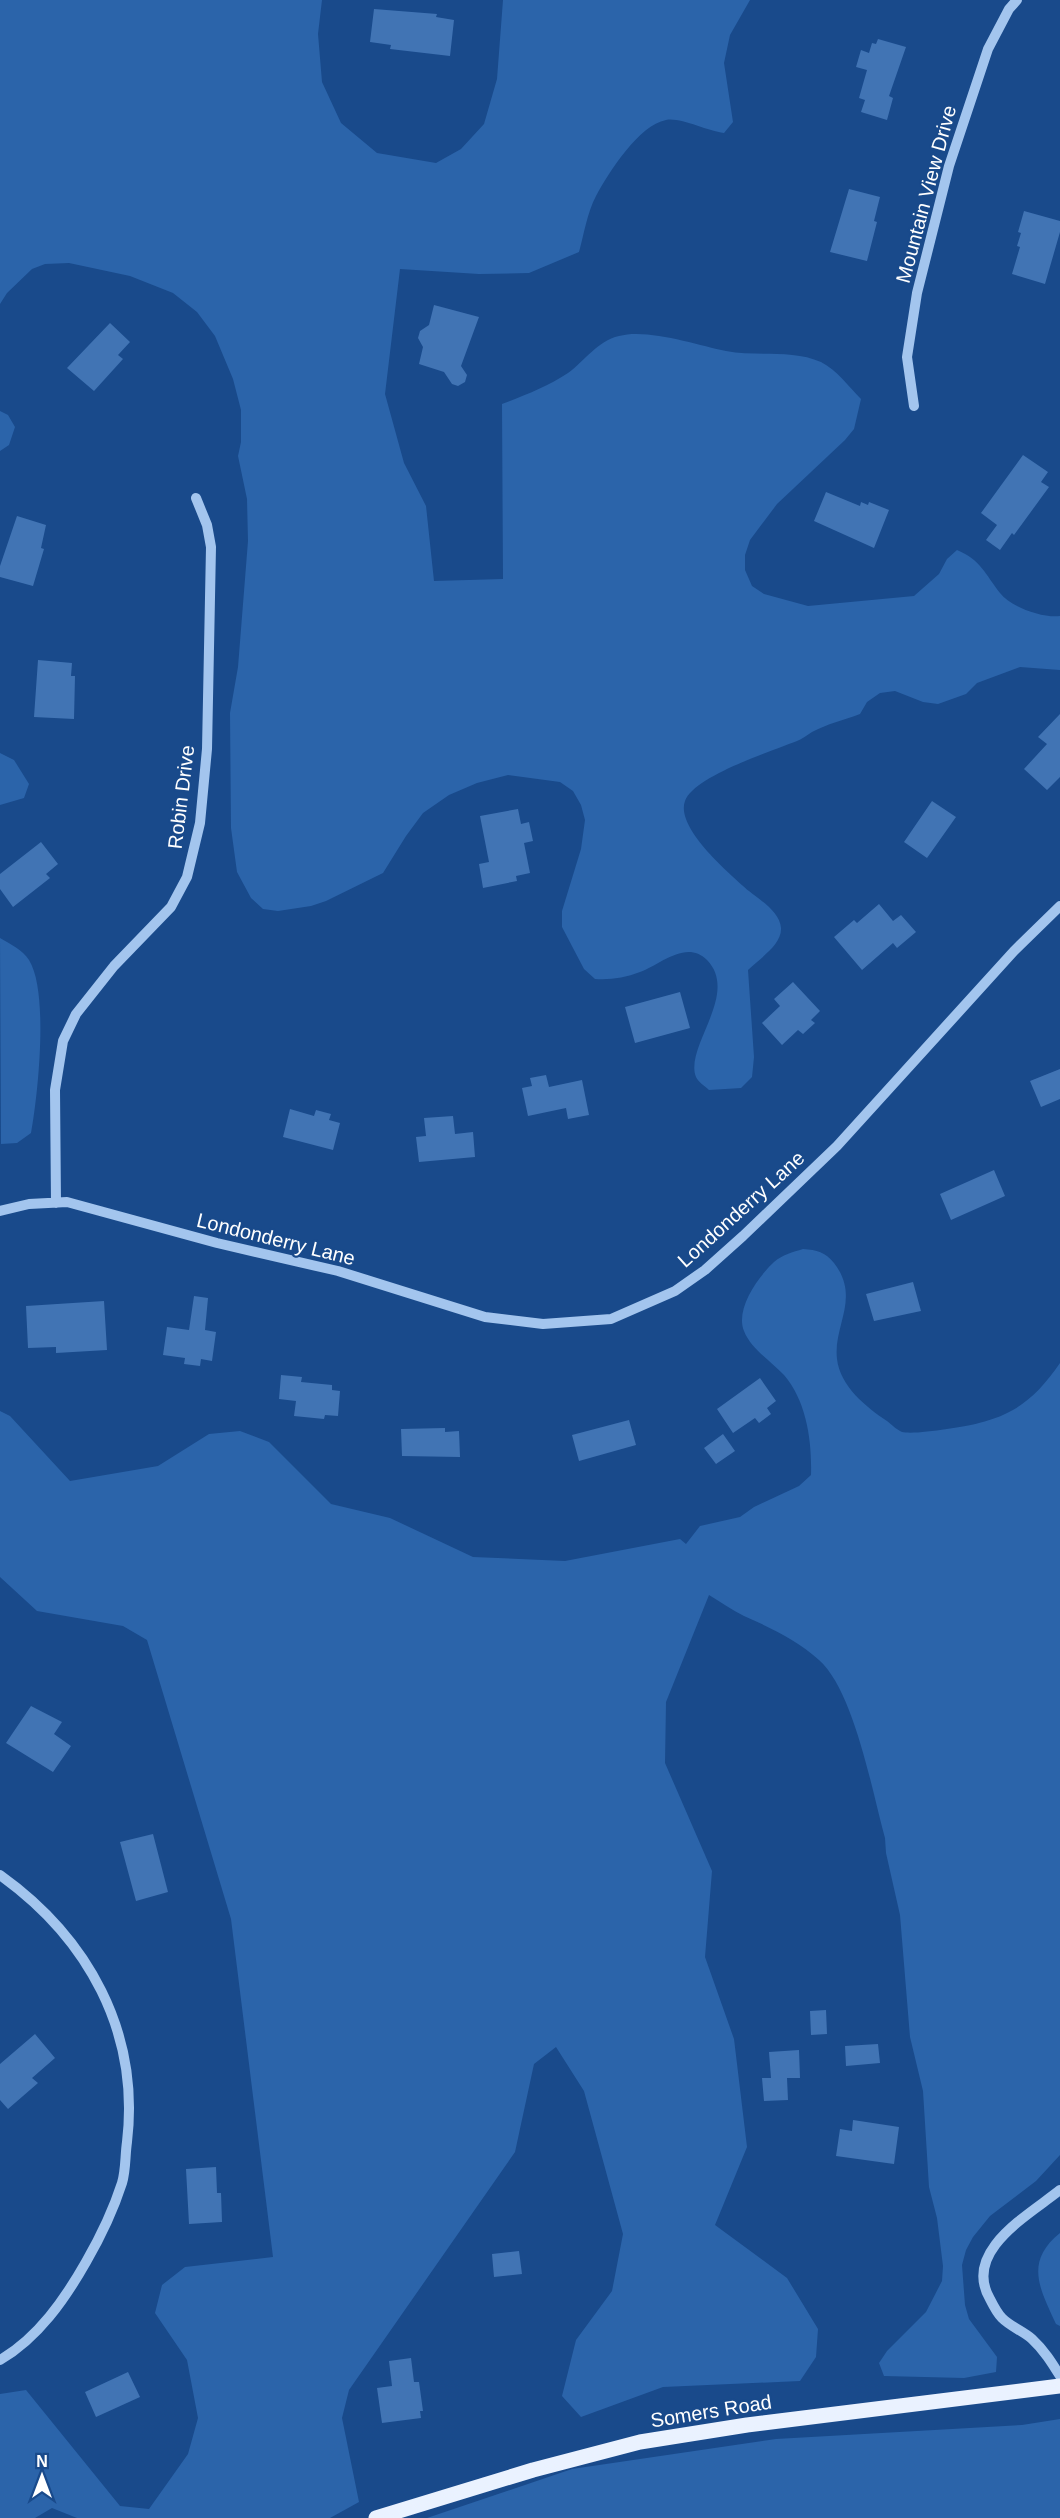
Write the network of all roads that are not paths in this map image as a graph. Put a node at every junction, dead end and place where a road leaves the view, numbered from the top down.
1 (1017, 0) edge
2 (914, 406) dead end
3 (196, 498) dead end
4 (1060, 906) edge
5 (56, 1203) junction
6 (0, 1210) edge
7 (0, 1875) edge
8 (1060, 2190) edge
9 (0, 2360) edge
10 (1060, 2376) edge
11 (1060, 2386) edge
12 (376, 2518) edge

1 - 2 street, Mountain View Drive
3 - 5 street, Robin Drive
4 - 5 street, Londonderry Lane
5 - 6 street, Londonderry Lane
7 - 9 street
8 - 10 street
11 - 12 main road, Somers Road

